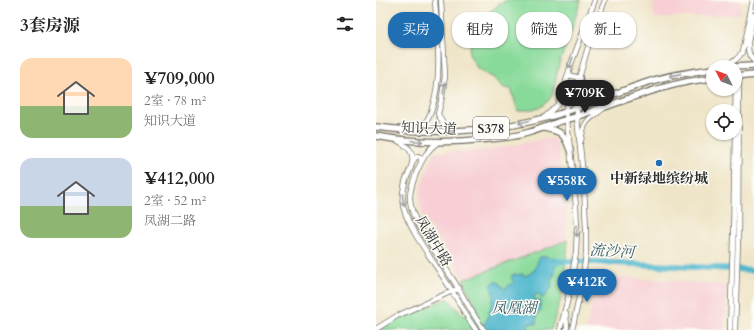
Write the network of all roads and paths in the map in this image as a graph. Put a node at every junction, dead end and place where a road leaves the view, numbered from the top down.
1 (435, 0) edge
2 (442, 0) edge
3 (595, 0) edge
4 (605, 0) edge
5 (753, 0) edge
6 (754, 15) edge
7 (737, 60) edge
8 (754, 61) edge
9 (754, 66) edge
10 (742, 67) edge
11 (706, 70) edge
12 (568, 75) junction
13 (754, 75) edge
14 (742, 76) edge
15 (579, 78) junction
16 (706, 79) edge
17 (566, 82) junction
18 (737, 96) edge
19 (602, 99) junction
20 (607, 106) junction
21 (577, 108) junction
22 (566, 111) junction
23 (431, 113) junction
24 (438, 114) junction
25 (545, 117) junction
26 (577, 117) junction
27 (566, 120) junction
28 (376, 127) edge
29 (544, 128) junction
30 (412, 131) junction
31 (457, 132) junction
32 (376, 136) edge
33 (395, 139) junction
34 (735, 140) edge
35 (438, 142) junction
36 (580, 149) junction
37 (570, 150) junction
38 (421, 162) junction
39 (412, 163) junction
40 (735, 256) junction
41 (734, 282) junction
42 (459, 288) junction
43 (452, 291) junction
44 (566, 310) junction
45 (376, 329) edge
46 (476, 330) edge
47 (484, 330) edge
48 (560, 330) edge
49 (566, 330) edge
50 (572, 330) edge
51 (730, 330) edge
52 (735, 330) edge

1 - 23 street
24 -> 2 street
3 -> 12 street
4 - 15 street
5 - 7 street
6 - 8 street
9 - 10 main road
11 -> 19 main road, 知识大道 / S378
12 - 15 street
12 - 17 street
13 - 14 main road
15 - 19 main road
15 - 21 street
16 - 20 main road, 知识大道 / S378
17 - 22 street
17 - 25 street
18 - 40 street
19 - 21 main road, 知识大道 / S378
20 - 26 main road, 知识大道 / S378
20 - 36 street
21 - 22 main road, 知识大道 / S378
21 - 26 street
22 - 25 main road, 知识大道 / S378
22 - 27 street
23 - 24 street
23 - 30 street
24 - 31 street
25 -> 31 main road, 知识大道 / S378
26 - 27 main road, 知识大道 / S378
26 - 36 street
27 - 29 main road, 知识大道 / S378
27 - 37 street
28 - 30 main road, 知识大道 / S378
29 - 35 main road, 知识大道 / S378
29 - 37 main road
30 - 31 main road, 知识大道 / S378
32 - 33 main road, 知识大道 / S378
33 -> 35 main road, 知识大道 / S378
33 - 39 street
34 - 40 street
35 - 38 street, 凤湖中路
36 - 37 street
36 - 50 street
37 -> 44 street
38 - 39 street
38 - 42 street, 凤湖中路
39 -> 43 street, 凤湖中路
40 - 41 street
41 - 51 street
41 - 52 street
42 - 43 street
42 - 47 street, 凤湖中路
43 - 45 street
43 - 46 street, 凤湖中路
44 - 48 street
44 - 49 street

